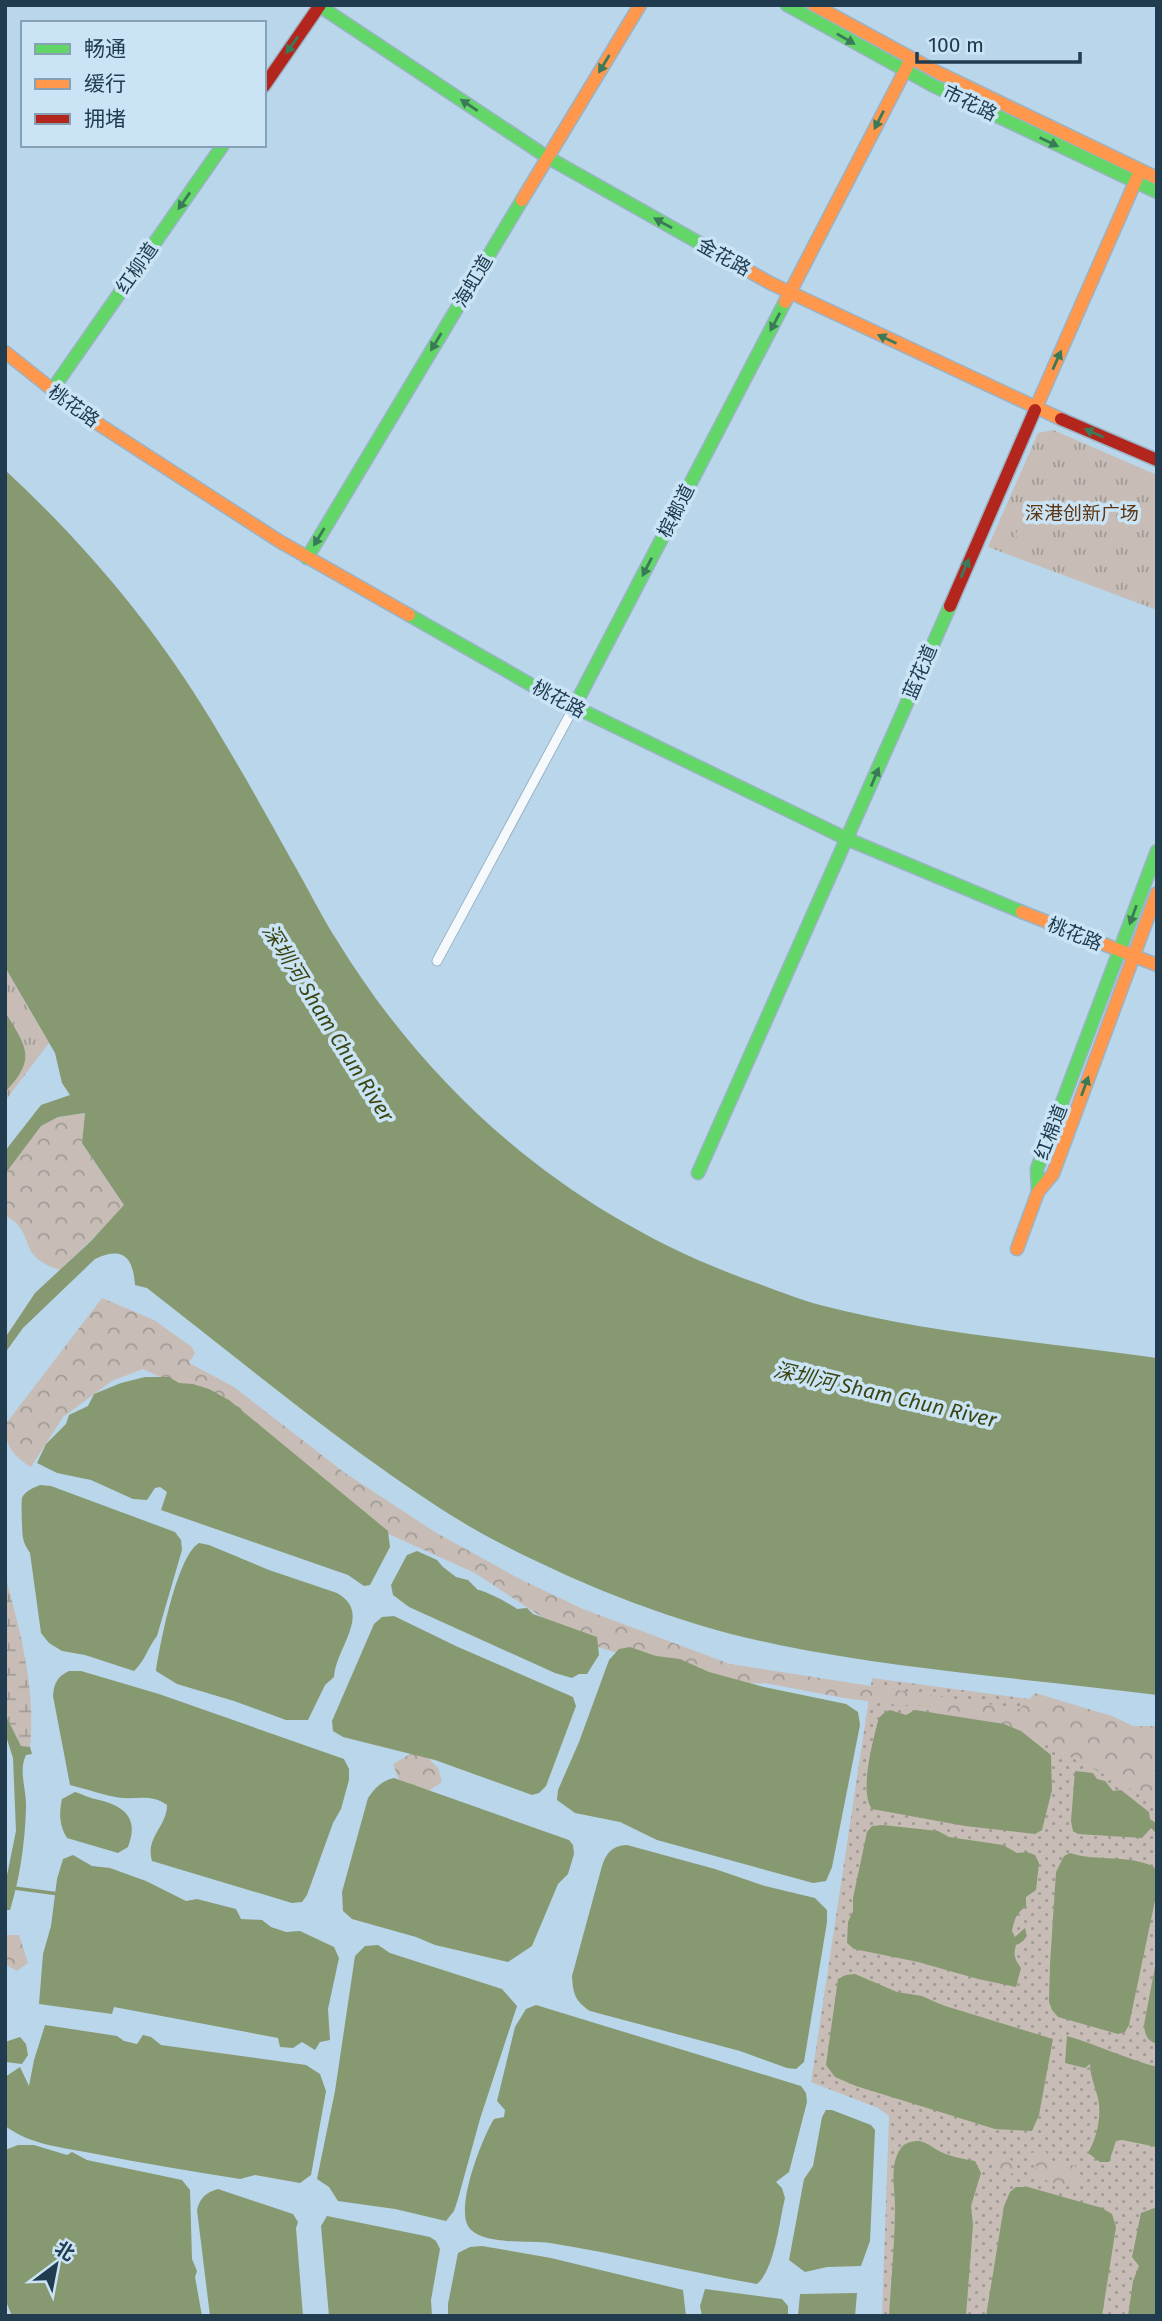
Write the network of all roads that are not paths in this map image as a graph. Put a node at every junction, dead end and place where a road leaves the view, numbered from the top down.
1 (640, 5) edge
2 (787, 5) edge
3 (814, 5) edge
4 (319, 6) edge
5 (908, 65) junction
6 (266, 83) edge
7 (222, 147) edge
8 (547, 158) junction
9 (1138, 177) junction
10 (1157, 178) edge
11 (1157, 192) edge
12 (789, 293) junction
13 (5, 352) edge
14 (52, 390) junction
15 (1036, 408) junction
16 (1157, 460) edge
17 (307, 558) junction
18 (574, 707) junction
19 (847, 839) junction
20 (1157, 851) edge
21 (1157, 893) edge
22 (1119, 952) junction
23 (1133, 957) junction
24 (437, 961) dead end
25 (1157, 965) edge
26 (698, 1173) dead end
27 (1038, 1192) junction
28 (1017, 1249) dead end

1 -> 8 street, 海虹道
2 -> 5 street, 市花路
3 - 5 street, 市花路
4 -> 6 street
8 -> 4 street, 金花路
5 - 9 street, 市花路
5 -> 12 street, 槟榔道
7 -> 14 street, 红柳道
12 -> 8 street, 金花路
8 -> 17 street, 海虹道
9 - 10 street, 市花路
9 - 11 street, 市花路
15 -> 9 street, 蓝花道
15 -> 12 street, 金花路
12 -> 18 street, 槟榔道
13 - 14 street, 桃花路
14 - 17 street, 桃花路
16 -> 15 street, 金花路
19 -> 15 street, 蓝花道
17 - 18 street, 桃花路
18 - 19 street, 桃花路
18 - 24 street, 槟榔道
19 - 22 street, 桃花路
19 - 26 street, 蓝花道
20 -> 22 street, 红棉道
21 - 23 street, 红棉道
22 - 23 street, 桃花路
22 - 27 street, 红棉道
23 - 25 street, 桃花路
27 -> 23 street, 红棉道
27 - 28 street

